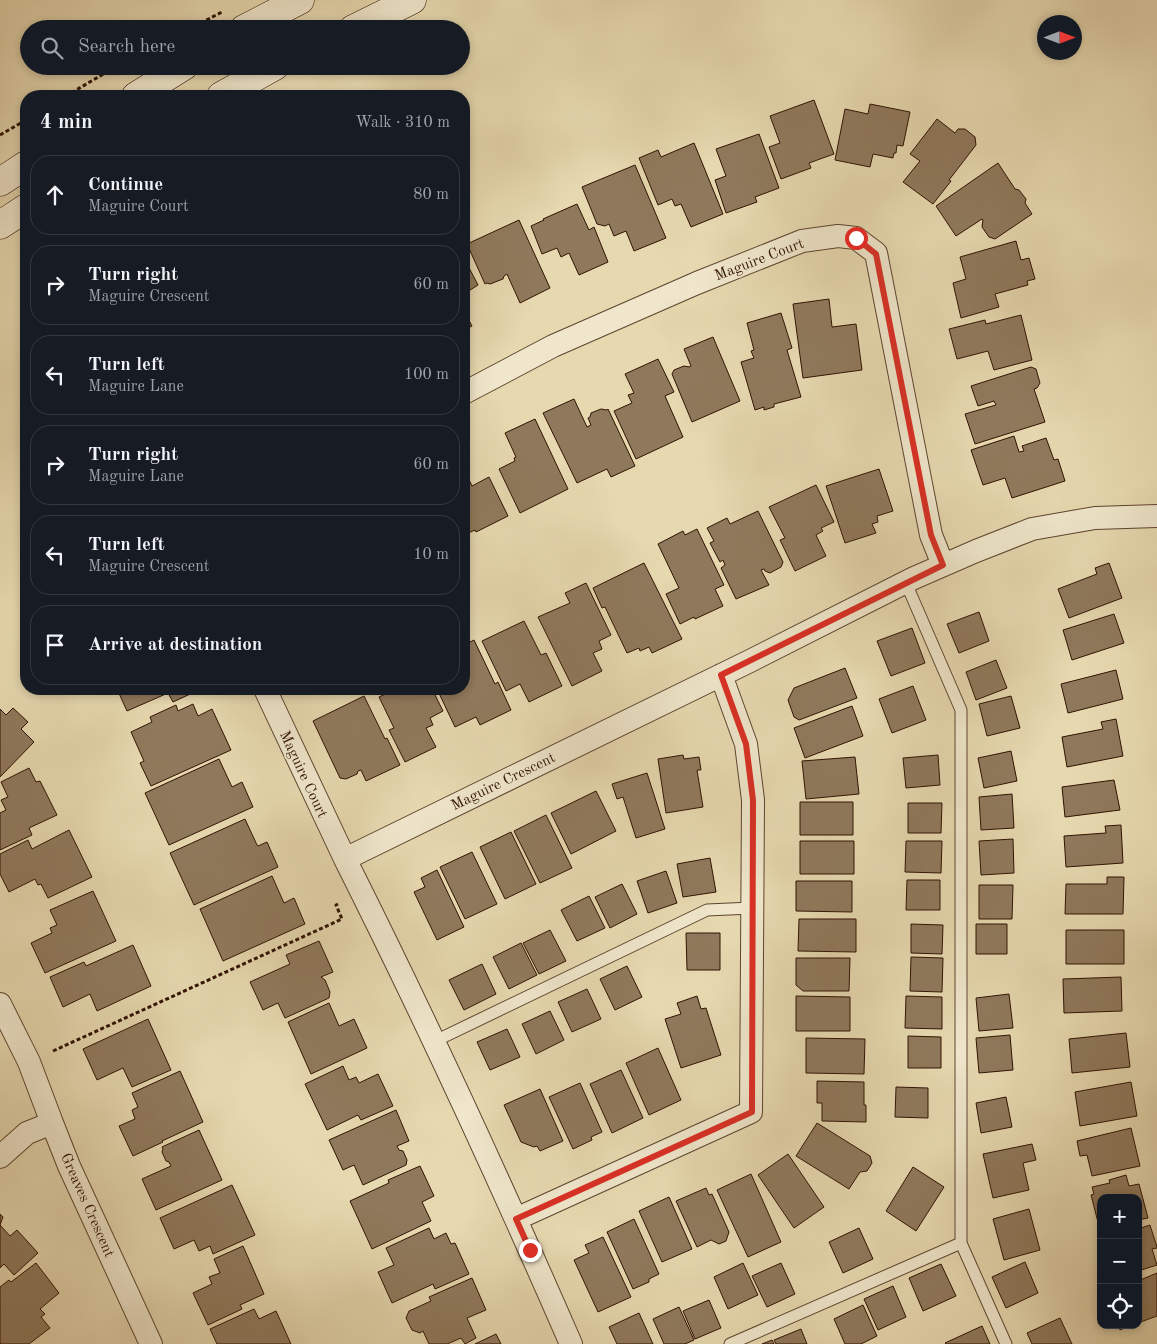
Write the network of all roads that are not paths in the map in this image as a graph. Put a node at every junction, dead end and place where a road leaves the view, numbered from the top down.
1 (300, 0) edge
2 (412, 0) edge
3 (236, 18) edge
4 (371, 20) edge
5 (170, 75) edge
6 (259, 75) edge
7 (146, 90) edge
8 (232, 90) edge
9 (20, 169) edge
10 (0, 182) edge
11 (20, 212) edge
12 (0, 225) edge
13 (470, 390) edge
14 (1157, 516) edge
15 (943, 565) junction
16 (906, 582) junction
17 (721, 675) junction
18 (267, 695) edge
19 (344, 859) junction
20 (752, 908) junction
21 (0, 1004) edge
22 (433, 1042) junction
23 (52, 1123) junction
24 (0, 1157) edge
25 (516, 1219) junction
26 (961, 1243) junction
27 (151, 1344) edge
28 (571, 1344) edge
29 (730, 1344) edge
30 (1006, 1344) edge

1 - 3 main road
2 - 4 main road
5 - 7 main road
6 - 8 main road
9 - 10 main road
11 - 12 main road
13 - 15 street, Maguire Court
14 - 15 street, Maguire Crescent
15 - 16 street, Maguire Crescent
16 - 17 street, Maguire Crescent
16 - 26 lane
17 - 19 street, Maguire Crescent
17 - 20 street
18 - 19 street, Maguire Court
19 - 22 street
20 - 22 lane
20 - 25 street
21 - 23 street, Greaves Crescent
22 - 25 street
23 - 24 street
23 - 27 street, Greaves Crescent
25 - 28 street
26 - 29 lane
26 - 30 lane

